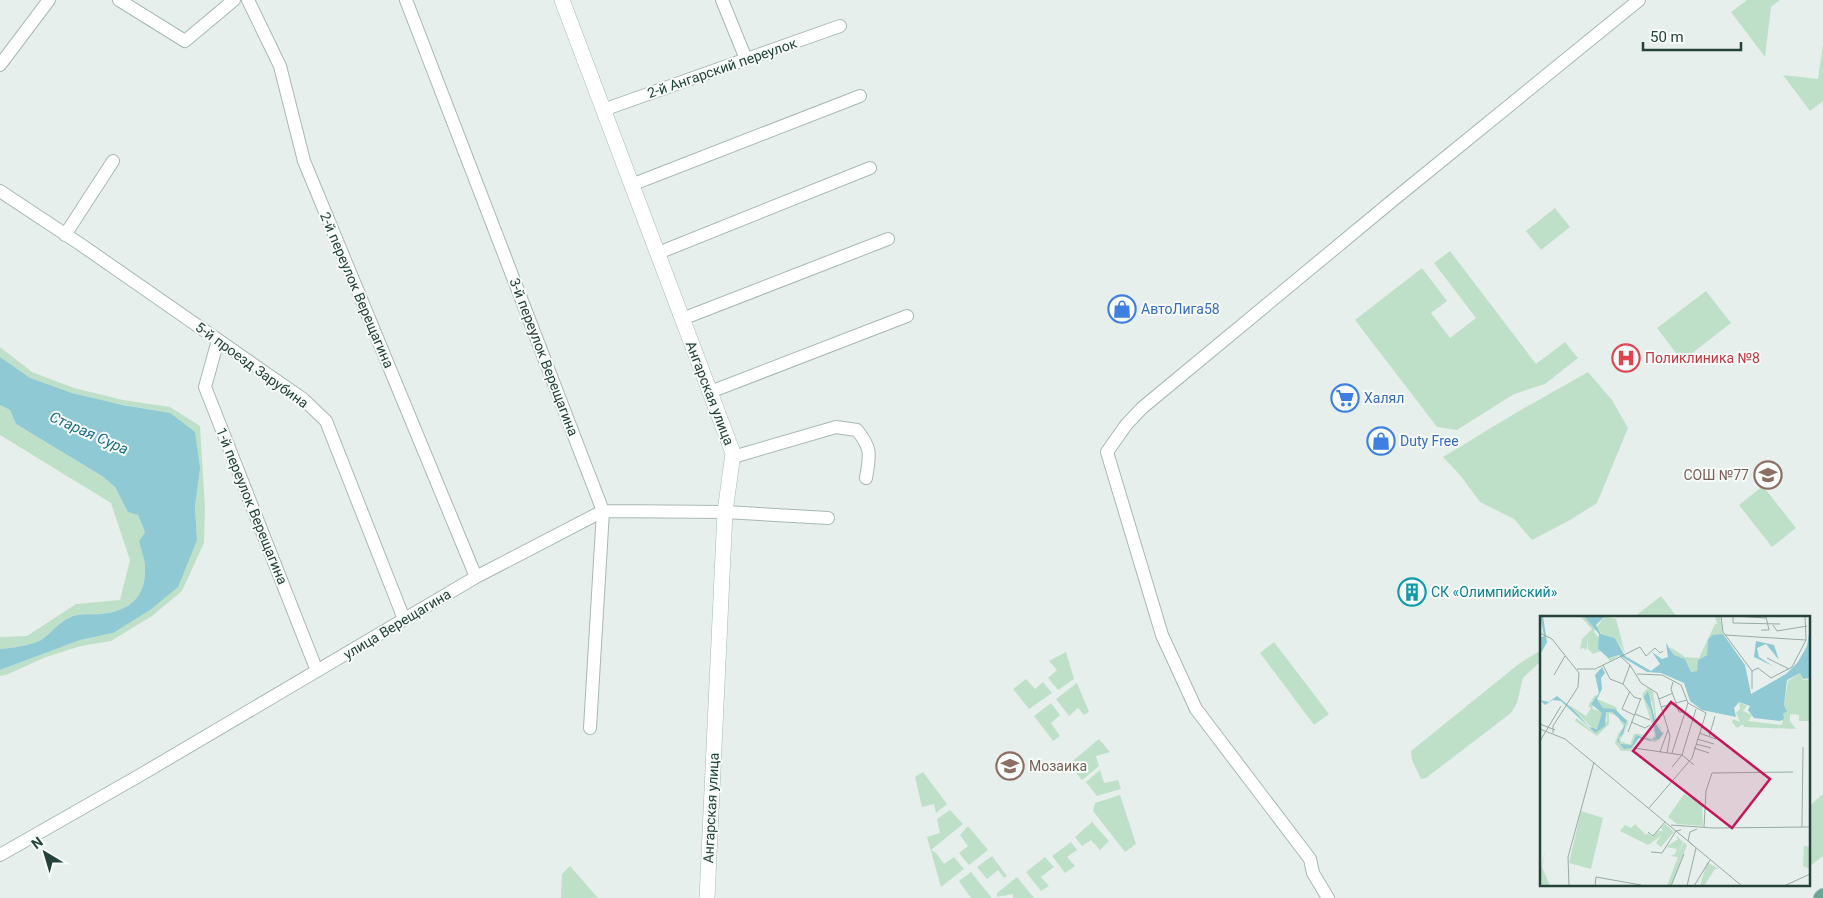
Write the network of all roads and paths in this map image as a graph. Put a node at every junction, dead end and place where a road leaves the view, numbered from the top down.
1 (49, 0) edge
2 (119, 0) edge
3 (234, 0) edge
4 (248, 0) edge
5 (406, 0) edge
6 (562, 0) edge
7 (722, 0) edge
8 (1639, 0) edge
9 (840, 26) dead end
10 (746, 59) junction
11 (0, 65) edge
12 (860, 96) dead end
13 (603, 110) junction
14 (113, 161) dead end
15 (870, 168) dead end
16 (632, 185) junction
17 (0, 191) edge
18 (66, 235) junction
19 (888, 239) dead end
20 (658, 253) junction
21 (907, 316) dead end
22 (682, 319) junction
23 (218, 340) junction
24 (710, 392) junction
25 (733, 458) junction
26 (866, 478) dead end
27 (603, 511) junction
28 (725, 512) junction
29 (828, 518) dead end
30 (476, 576) junction
31 (404, 619) junction
32 (317, 671) junction
33 (590, 728) dead end
34 (0, 855) edge
35 (707, 898) edge
36 (1328, 898) edge

1 - 11 street
2 - 3 street
4 - 30 street, 2-й переулок Верещагина
5 - 27 street, 3-й переулок Верещагина
6 - 13 street, Ангарская улица
7 - 10 street
8 - 36 street
9 - 10 street, 2-й Ангарский переулок
10 - 13 street, 2-й Ангарский переулок
12 - 16 street
13 - 16 street, Ангарская улица
14 - 18 street
15 - 20 street
16 - 20 street, Ангарская улица
17 - 18 street, 5-й проезд Зарубина
18 - 23 street, 5-й проезд Зарубина
19 - 22 street
20 - 22 street, Ангарская улица
21 - 24 street
22 - 24 street, Ангарская улица
23 - 31 street, 5-й проезд Зарубина
23 - 32 street, 1-й переулок Верещагина
24 - 25 street, Ангарская улица
25 - 26 street
25 - 28 street, Ангарская улица
27 - 28 street, улица Верещагина
27 - 30 street, улица Верещагина
27 - 33 street, 3-й переулок Верещагина
28 - 29 street, улица Верещагина
28 - 35 street, Ангарская улица
30 - 31 street, улица Верещагина
31 - 32 street, улица Верещагина
32 - 34 street, улица Верещагина

